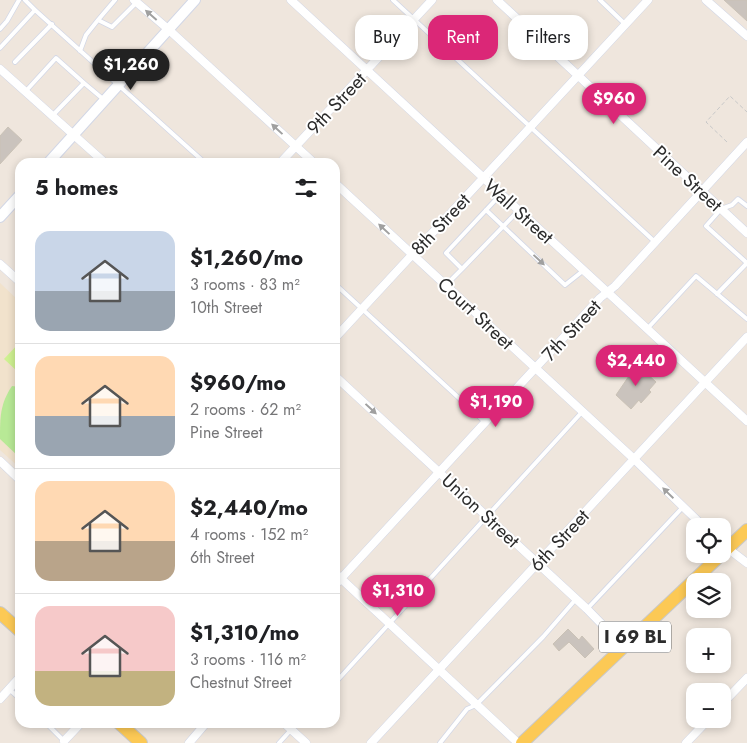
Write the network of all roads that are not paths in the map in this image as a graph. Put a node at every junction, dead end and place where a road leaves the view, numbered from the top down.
1 (19, 0) edge
2 (25, 0) edge
3 (115, 0) edge
4 (195, 0) edge
5 (291, 0) edge
6 (392, 0) edge
7 (432, 0) edge
8 (497, 0) edge
9 (600, 0) edge
10 (648, 0) edge
11 (707, 0) edge
12 (136, 1) edge
13 (35, 10) junction
14 (409, 15) edge
15 (418, 15) edge
16 (98, 20) junction
17 (418, 23) edge
18 (52, 24) junction
19 (625, 24) junction
20 (0, 29) edge
21 (168, 29) junction
22 (747, 36) edge
23 (0, 48) edge
24 (80, 51) junction
25 (376, 60) edge
26 (15, 62) dead end
27 (0, 69) edge
28 (367, 70) junction
29 (578, 76) junction
30 (84, 83) junction
31 (119, 85) junction
32 (25, 92) junction
33 (105, 101) junction
34 (52, 116) junction
35 (531, 126) junction
36 (74, 135) junction
37 (747, 142) edge
38 (296, 146) junction
39 (53, 158) edge
40 (100, 158) edge
41 (200, 158) edge
42 (285, 158) edge
43 (309, 158) edge
44 (483, 178) junction
45 (340, 188) edge
46 (702, 192) junction
47 (501, 194) junction
48 (15, 200) edge
49 (747, 206) edge
50 (721, 209) junction
51 (486, 210) junction
52 (519, 210) junction
53 (0, 217) edge
54 (503, 226) junction
55 (747, 233) edge
56 (655, 242) junction
57 (412, 254) junction
58 (747, 263) edge
59 (0, 264) edge
60 (462, 269) junction
61 (584, 270) junction
62 (15, 278) edge
63 (446, 285) junction
64 (340, 289) edge
65 (608, 292) junction
66 (717, 294) junction
67 (362, 309) junction
68 (747, 319) edge
69 (647, 329) junction
70 (340, 333) edge
71 (747, 337) edge
72 (536, 369) junction
73 (340, 381) edge
74 (705, 382) junction
75 (582, 412) junction
76 (747, 421) edge
77 (486, 423) junction
78 (634, 459) junction
79 (1, 464) edge
80 (439, 472) junction
81 (15, 476) edge
82 (683, 507) junction
83 (488, 517) junction
84 (695, 518) edge
85 (747, 530) edge
86 (731, 542) edge
87 (731, 551) edge
88 (537, 563) junction
89 (709, 563) edge
90 (747, 563) edge
91 (340, 574) edge
92 (340, 578) edge
93 (576, 599) junction
94 (587, 608) junction
95 (0, 613) edge
96 (390, 625) junction
97 (15, 627) edge
98 (624, 647) junction
99 (439, 670) junction
100 (340, 678) edge
101 (747, 678) edge
102 (15, 682) edge
103 (9, 689) junction
104 (15, 694) edge
105 (731, 695) edge
106 (0, 699) edge
107 (476, 705) junction
108 (51, 728) edge
109 (77, 728) edge
110 (125, 728) edge
111 (202, 728) edge
112 (700, 728) edge
113 (291, 730) joint
114 (65, 742) edge
115 (141, 743) edge
116 (188, 743) edge
117 (279, 743) edge
118 (306, 743) edge
119 (371, 743) edge
120 (440, 743) edge
121 (518, 743) edge
122 (522, 743) edge
123 (686, 743) edge

1 - 20 lane
2 - 13 lane
3 - 16 lane
4 - 21 street
5 - 28 street, Wall Street
6 - 14 lane
7 - 15 street, 9th Street
8 - 29 street, Pine Street
9 - 19 lane
10 - 19 street, 8th Street
11 - 22 street
12 - 16 lane
21 -> 12 street
13 - 18 lane
13 - 23 lane
16 - 24 lane
17 - 35 lane
18 - 24 lane
18 - 26 lane
19 - 29 street, 8th Street
21 - 31 street
38 -> 21 street
24 - 31 lane
25 - 28 street, 9th Street
27 - 32 street
28 - 38 street, 9th Street
28 - 44 street, Wall Street
29 - 35 street, 8th Street
29 - 46 street, Pine Street
30 - 32 lane
30 - 33 lane
30 - 34 lane
31 - 33 street
31 - 41 lane
32 - 34 street
33 - 36 street
34 - 36 street
35 - 44 street, 8th Street
35 - 56 lane
36 - 39 street
36 - 40 street
37 - 46 street, 7th Street
38 - 42 street, 9th Street
38 - 43 street
44 - 47 street, Wall Street
44 - 57 street, 8th Street
57 -> 45 street, Court Street
46 - 50 street, Pine Street
46 - 56 street, 7th Street
47 - 51 lane
47 - 52 street, Wall Street
48 - 53 street
49 - 50 lane
50 - 55 street, Pine Street
50 - 58 lane
51 - 54 lane
51 - 60 lane
52 - 54 lane
52 - 61 street, Wall Street
54 - 60 lane
54 -> 61 lane
56 - 65 street, 7th Street
57 - 63 street, Court Street
57 - 67 street, 8th Street
58 - 66 lane
59 - 62 street
60 - 63 lane
61 - 65 street, Wall Street
63 - 72 street, Court Street
64 - 67 lane
65 - 69 street, Wall Street
65 - 72 street, 7th Street
66 - 68 lane
66 - 69 lane
67 - 70 street, 8th Street
67 - 77 lane
69 - 74 street, Wall Street
71 - 74 street, 6th Street
72 - 75 street, Court Street
72 - 77 street, 7th Street
73 -> 80 street, Union Street
74 - 76 street, Wall Street
74 - 78 street, 6th Street
75 - 78 street, Court Street
75 - 83 lane
77 - 80 street, 7th Street
82 -> 78 street, Court Street
78 - 88 street, 6th Street
79 - 81 street
80 - 83 street, Union Street
80 - 91 street, 7th Street
82 - 84 street, Court Street
82 - 94 lane
83 - 88 street, Union Street
83 - 96 lane
85 - 86 main road, I 69 BL
87 - 90 street
88 - 93 street, Union Street
88 - 99 street, 6th Street
89 - 98 main road, I 69 BL
92 - 96 street
93 - 94 street, Union Street
93 - 107 lane
94 - 98 street, Union Street
95 - 97 main road
96 - 99 street
96 - 100 lane
98 - 122 main road, I 69 BL
99 - 107 street
99 - 119 street, 6th Street
101 - 105 street
102 - 103 street
103 - 104 lane
103 - 106 street
107 - 120 lane
107 - 121 street
108 - 114 lane
109 - 114 street
110 - 115 main road
111 - 116 street
112 - 123 street
113 - 117 lane
113 - 118 street

